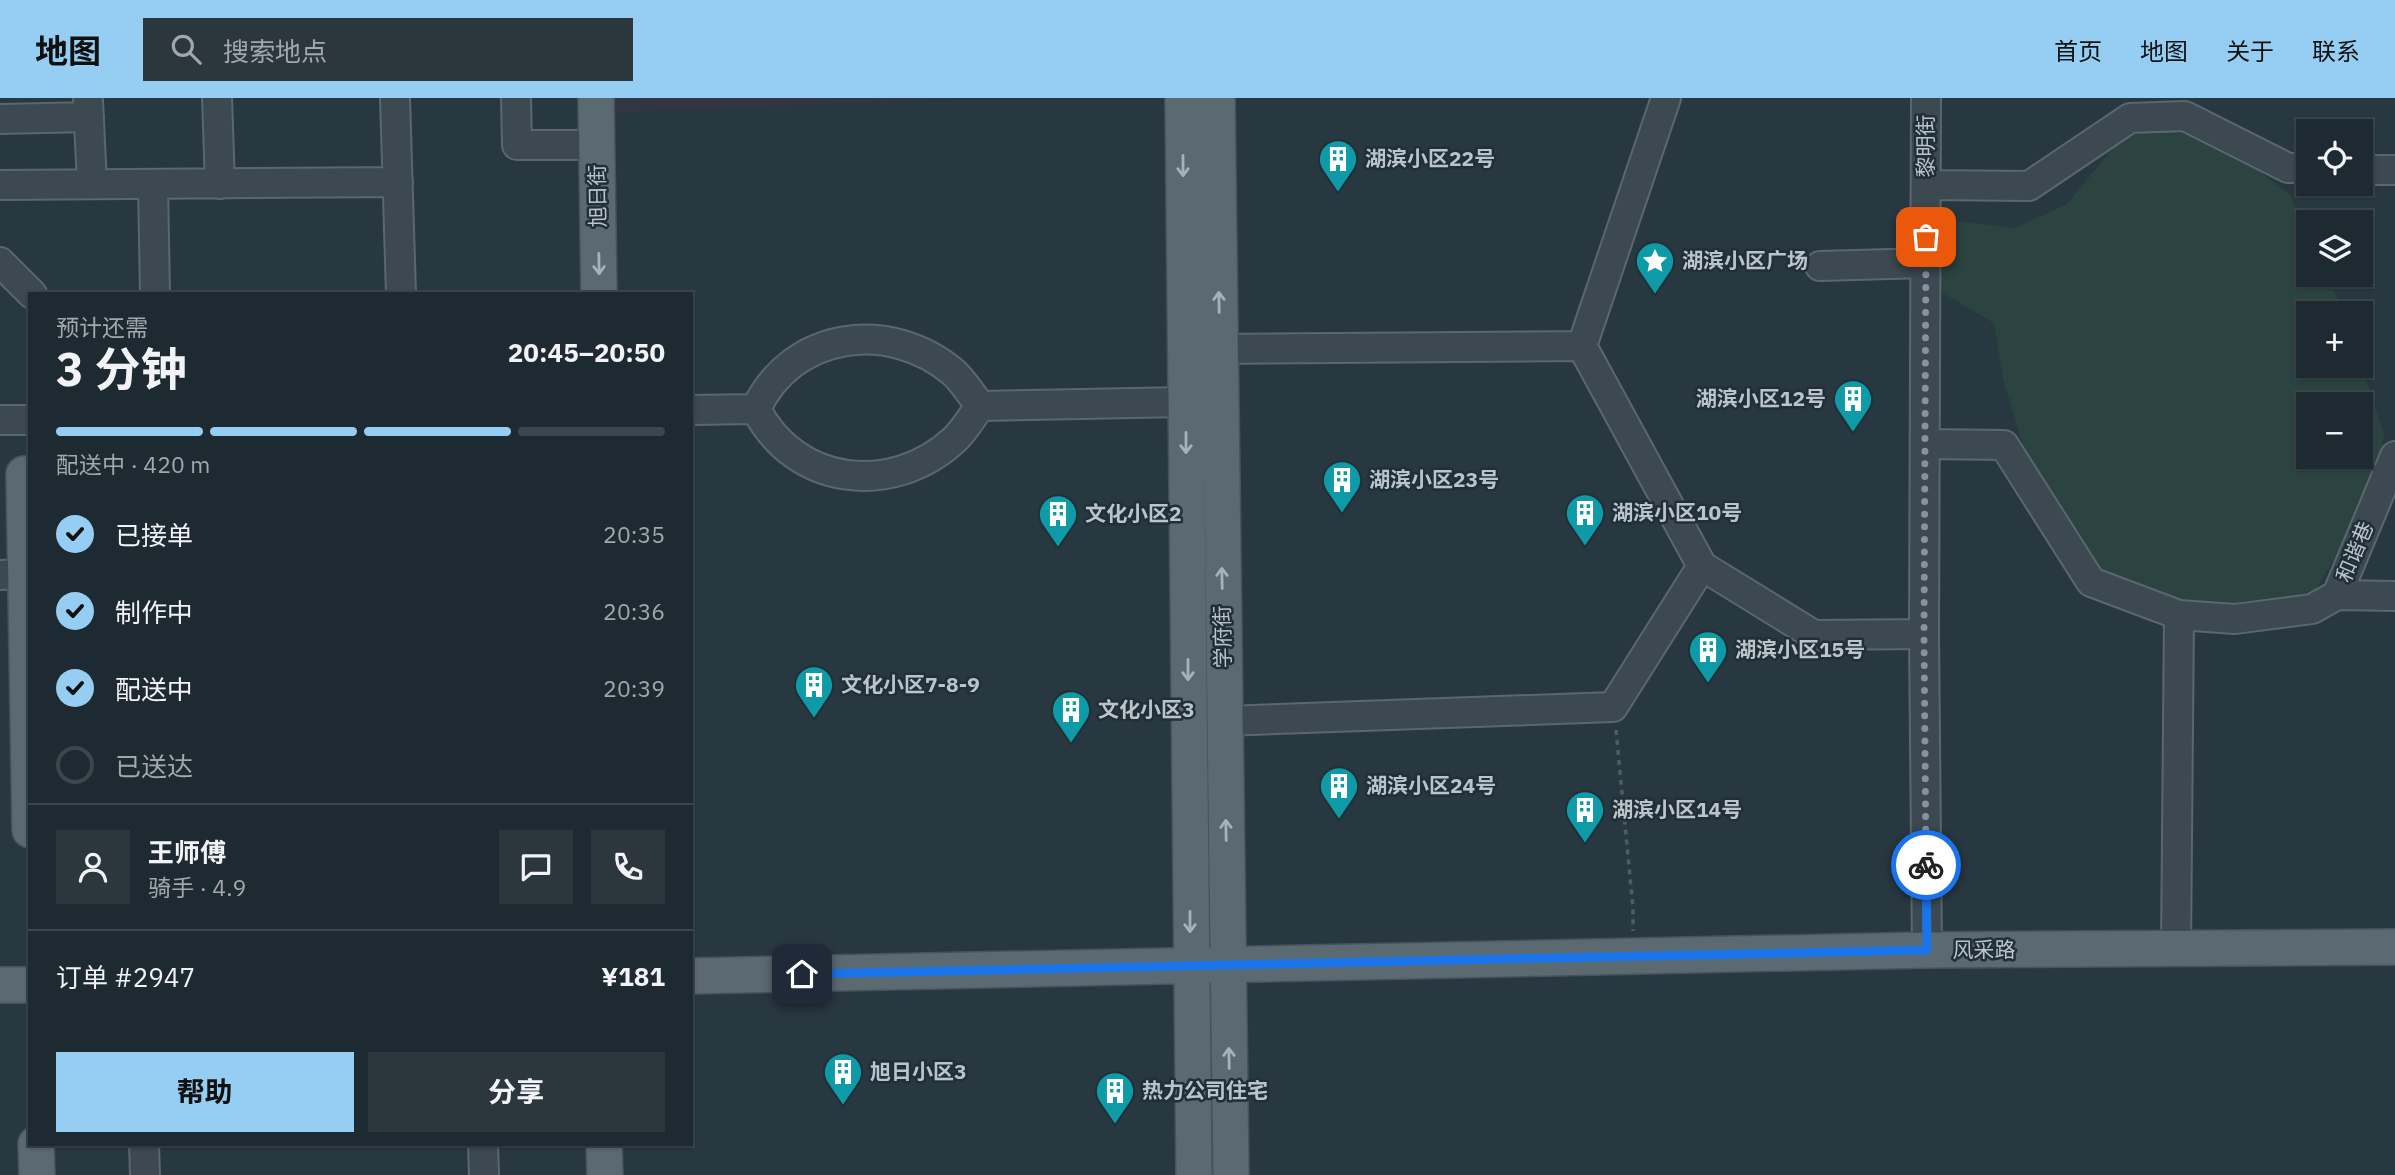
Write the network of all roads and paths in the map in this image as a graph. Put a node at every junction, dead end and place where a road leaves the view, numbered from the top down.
1 (217, 98) edge
2 (395, 98) edge
3 (516, 98) edge
4 (596, 98) edge
5 (1183, 98) edge
6 (1217, 98) edge
7 (1666, 98) edge
8 (1926, 98) edge
9 (89, 108) edge
10 (0, 118) edge
11 (597, 145) junction
12 (2296, 168) edge
13 (2373, 170) edge
14 (2395, 170) edge
15 (398, 183) junction
16 (92, 184) junction
17 (153, 184) junction
18 (220, 184) junction
19 (0, 185) edge
20 (1926, 185) junction
21 (1218, 226) junction
22 (1184, 227) junction
23 (0, 262) edge
24 (1926, 263) junction
25 (1820, 266) dead end
26 (30, 292) edge
27 (155, 292) edge
28 (401, 292) edge
29 (599, 292) edge
30 (1582, 346) junction
31 (1219, 349) junction
32 (1186, 402) junction
33 (980, 406) junction
34 (756, 409) junction
35 (693, 410) edge
36 (28, 419) edge
37 (0, 420) edge
38 (1926, 444) junction
39 (2395, 456) edge
40 (24, 474) dead end
41 (1702, 566) junction
42 (12, 575) edge
43 (2337, 595) junction
44 (2395, 596) edge
45 (2179, 615) junction
46 (1924, 634) junction
47 (1613, 707) junction
48 (28, 719) edge
49 (1224, 721) junction
50 (2395, 947) edge
51 (2176, 948) junction
52 (1927, 950) junction
53 (1633, 956) junction
54 (1228, 964) junction
55 (1191, 967) junction
56 (693, 976) edge
57 (0, 985) edge
58 (28, 985) edge
59 (36, 1146) edge
60 (144, 1146) edge
61 (483, 1146) edge
62 (604, 1146) edge
63 (37, 1175) edge
64 (145, 1175) edge
65 (484, 1175) edge
66 (605, 1175) edge
67 (1194, 1175) edge
68 (1231, 1175) edge

1 - 18 street
2 - 15 street
3 - 11 street
4 - 11 main road, 旭日街
5 -> 22 main road, 学府街
6 - 21 main road, 学府街
7 - 30 street
8 - 20 street, 黎明街
9 - 10 street
9 - 16 street
11 -> 29 main road, 旭日街
12 - 20 street
13 - 14 street
15 - 18 street
15 - 28 street
16 - 17 street
16 - 19 street
17 - 18 street
17 - 27 street
20 - 24 street, 黎明街
21 - 22 main road
31 -> 21 main road, 学府街
22 - 32 main road, 学府街
23 - 26 street
24 - 25 street
24 - 38 street, 黎明街
30 - 31 street
30 - 41 street
49 -> 31 main road, 学府街
32 - 33 street
32 -> 55 main road, 学府街
33 - 34 street
33 - 34 street
34 - 35 street
36 - 37 street
38 - 45 street
38 - 46 street, 黎明街
39 - 43 street, 和谐巷
40 - 42 main road
41 - 46 street
41 - 47 street
42 - 48 main road
43 - 44 street, 和谐巷
43 - 45 street
45 - 51 street
46 - 52 street, 黎明街
47 - 49 street
47 - 53 path
54 -> 49 main road, 学府街
50 - 51 main road, 风采路
51 - 52 main road, 风采路
52 - 53 main road, 风采路
53 - 54 main road, 风采路
54 - 55 main road, 风采路
68 -> 54 main road, 学府街
55 - 56 main road, 风采路
55 - 67 main road, 学府街
57 - 58 main road
59 - 63 main road
60 - 64 street
61 - 65 street
62 - 66 main road

